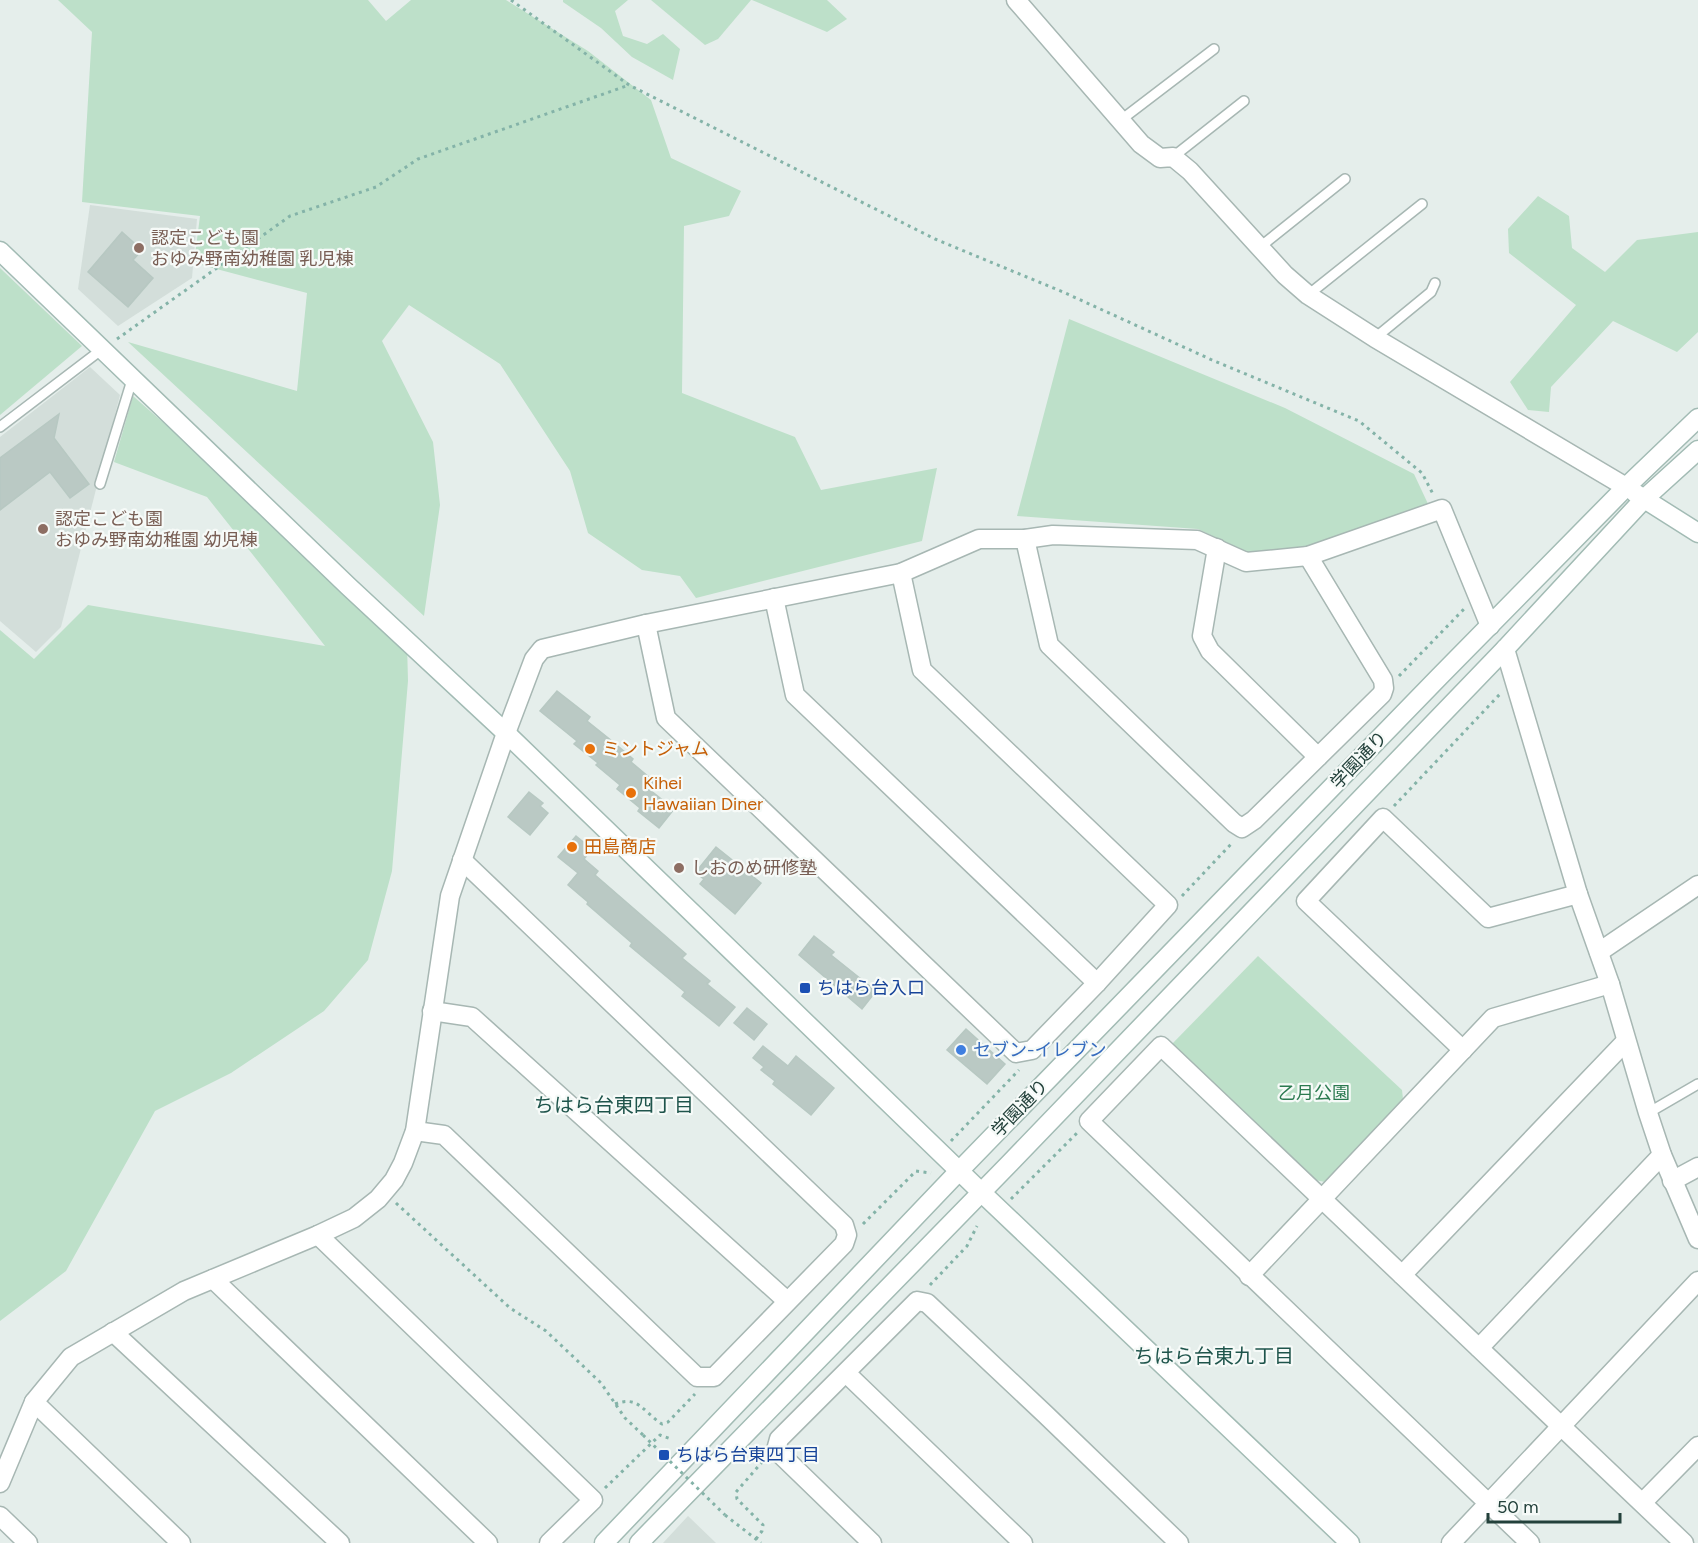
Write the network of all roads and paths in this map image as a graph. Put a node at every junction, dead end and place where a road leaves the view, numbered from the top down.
1 (511, 0) edge
2 (1016, 0) edge
3 (1214, 49) dead end
4 (629, 85) junction
5 (1244, 101) dead end
6 (1121, 120) junction
7 (1173, 157) junction
8 (1345, 179) dead end
9 (1422, 204) dead end
10 (1260, 247) junction
11 (0, 251) edge
12 (1435, 283) dead end
13 (1308, 295) junction
14 (1375, 338) junction
15 (101, 350) junction
16 (132, 380) junction
17 (1698, 418) edge
18 (0, 427) edge
19 (1698, 450) edge
20 (100, 484) dead end
21 (1626, 487) junction
22 (1644, 499) junction
23 (1442, 509) junction
24 (1698, 533) edge
25 (1025, 539) junction
26 (1217, 548) junction
27 (1308, 556) junction
28 (901, 573) junction
29 (1477, 595) junction
30 (774, 598) junction
31 (646, 624) junction
32 (1490, 626) junction
33 (1505, 649) junction
34 (1514, 680) junction
35 (1384, 688) junction
36 (506, 733) junction
37 (1318, 757) junction
38 (1383, 818) junction
39 (1242, 828) junction
40 (462, 860) junction
41 (1698, 885) edge
42 (1578, 894) junction
43 (1168, 905) junction
44 (1599, 952) junction
45 (1097, 983) junction
46 (1610, 984) junction
47 (432, 1011) junction
48 (1626, 1041) junction
49 (1463, 1050) junction
50 (1026, 1051) junction
51 (1698, 1084) edge
52 (1648, 1113) junction
53 (1089, 1121) junction
54 (415, 1131) junction
55 (940, 1153) junction
56 (1662, 1155) junction
57 (1698, 1167) edge
58 (959, 1171) junction
59 (931, 1173) dead end
60 (1672, 1181) junction
61 (384, 1191) junction
62 (981, 1192) junction
63 (1322, 1198) junction
64 (1000, 1210) junction
65 (977, 1226) dead end
66 (318, 1235) junction
67 (847, 1235) junction
68 (1698, 1239) edge
69 (1402, 1275) junction
70 (1249, 1276) junction
71 (213, 1279) junction
72 (1698, 1281) edge
73 (787, 1301) junction
74 (923, 1302) junction
75 (113, 1332) junction
76 (1479, 1348) junction
77 (846, 1373) junction
78 (707, 1377) junction
79 (34, 1402) junction
80 (615, 1404) junction
81 (1561, 1426) junction
82 (671, 1439) dead end
83 (1698, 1446) edge
84 (776, 1450) junction
85 (0, 1483) edge
86 (593, 1500) junction
87 (1643, 1502) junction
88 (1488, 1503) junction
89 (0, 1516) edge
90 (756, 1539) junction
91 (28, 1543) edge
92 (181, 1543) edge
93 (340, 1543) edge
94 (488, 1543) edge
95 (549, 1543) edge
96 (603, 1543) edge
97 (639, 1543) edge
98 (761, 1543) edge
99 (872, 1543) edge
100 (1023, 1543) edge
101 (1179, 1543) edge
102 (1350, 1543) edge
103 (1451, 1543) edge
104 (1530, 1543) edge
105 (1684, 1543) edge

1 - 4 path
2 - 6 street
3 - 6 lane
4 - 15 path
4 - 23 path
5 - 7 lane
6 - 7 street
7 - 10 street
8 - 10 lane
9 - 13 lane
10 - 13 street
11 - 15 street
12 - 14 lane
13 - 14 street
14 - 21 street
15 - 16 street
15 - 18 lane
16 - 20 lane
16 - 36 street
17 - 21 street, 学園通り
19 - 22 street, 学園通り
21 - 22 street
21 - 32 street, 学園通り
22 - 24 street
22 - 33 street, 学園通り
23 - 27 street
23 - 29 street
25 - 26 street
25 - 28 street
25 - 39 street
26 - 27 street
26 - 37 street
27 - 35 street
28 - 30 street
28 - 43 street
29 - 32 street
29 - 35 path
30 - 31 street
30 - 45 street
31 - 36 street
31 - 50 street
32 - 58 street, 学園通り
33 - 34 street
33 - 62 street, 学園通り
34 - 38 path
34 - 42 street
35 - 37 street
36 - 40 street
36 - 55 street
37 - 39 street
38 - 42 street
38 - 49 street
39 - 43 path
40 - 47 street
40 - 67 street
41 - 44 street
42 - 44 street
43 - 45 street
44 - 46 street
45 - 50 street
46 - 48 street
46 - 49 street
47 - 54 street
47 - 73 street
48 - 52 street
48 - 69 street
49 - 63 street
50 - 55 path
51 - 52 lane
52 - 56 street
53 - 63 street
53 - 64 path
53 - 70 street
54 - 61 street
54 - 78 street
55 - 58 street
56 - 60 street
56 - 76 street
57 - 60 street
58 - 62 street
58 - 96 street, 学園通り
59 - 67 path
60 - 68 street
61 - 66 street
61 - 80 path
62 - 64 street
62 - 97 street, 学園通り
63 - 69 street
63 - 70 street
64 - 102 street
65 - 74 path
66 - 71 street
66 - 86 street
67 - 73 street
69 - 76 street
70 - 88 street
71 - 75 street
71 - 94 street
72 - 81 street
73 - 78 street
74 - 77 street
74 - 101 street
75 - 79 street
75 - 93 street
76 - 81 street
77 - 84 street
77 - 100 street
78 - 80 path
79 - 85 street
79 - 92 street
80 - 90 path, bridge
81 - 87 street
81 - 88 street
82 - 86 path
83 - 87 street
84 - 90 path
84 - 99 street
86 - 95 street
87 - 105 street
88 - 103 street
88 - 104 street
89 - 91 street
90 - 98 path

